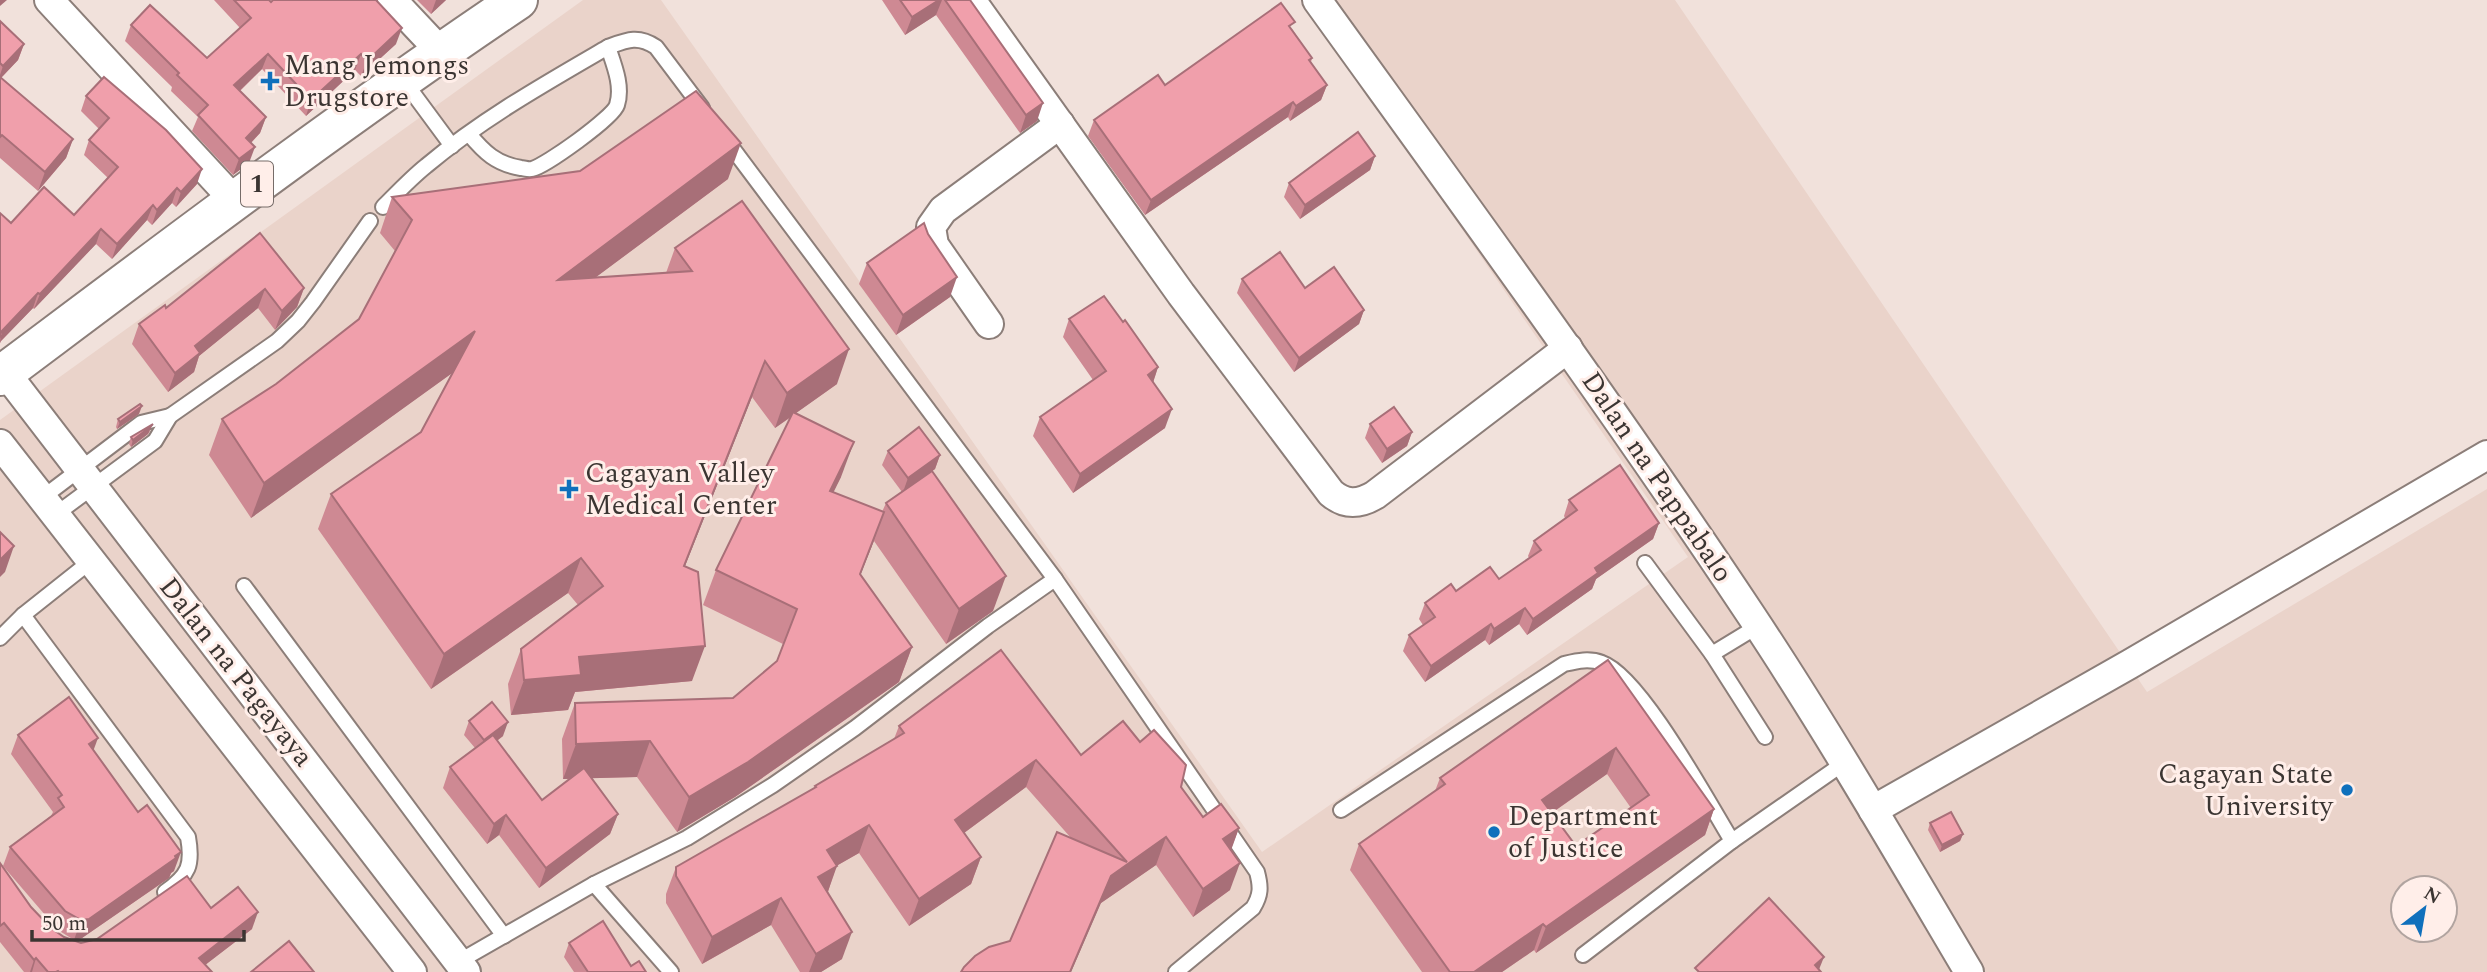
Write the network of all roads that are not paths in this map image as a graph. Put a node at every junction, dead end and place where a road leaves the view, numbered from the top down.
1 (49, 0) edge
2 (392, 0) edge
3 (519, 0) edge
4 (971, 0) edge
5 (1317, 0) edge
6 (608, 47) junction
7 (441, 52) junction
8 (403, 79) junction
9 (1060, 124) junction
10 (468, 134) junction
11 (452, 146) junction
12 (234, 200) junction
13 (383, 207) dead end
14 (370, 222) dead end
15 (989, 324) dead end
16 (1568, 348) junction
17 (3, 374) edge
18 (170, 416) junction
19 (0, 444) edge
20 (2487, 456) edge
21 (87, 478) junction
22 (49, 507) junction
23 (91, 561) junction
24 (1645, 563) dead end
25 (1055, 579) junction
26 (244, 586) dead end
27 (23, 615) junction
28 (1758, 626) junction
29 (0, 638) edge
30 (1712, 654) junction
31 (1765, 737) dead end
32 (1844, 763) junction
33 (1341, 810) dead end
34 (1873, 810) junction
35 (1732, 841) junction
36 (594, 884) junction
37 (149, 904) edge
38 (504, 936) junction
39 (1583, 955) dead end
40 (462, 967) edge
41 (412, 972) edge
42 (671, 972) edge
43 (1176, 972) edge
44 (1969, 972) edge

1 - 12 street
2 - 7 street
3 - 7 highway, 1
4 - 9 street
5 - 16 street, Dalan na Pappabalo
6 - 10 lane
6 - 10 lane
6 - 25 lane
7 - 8 highway, 1
8 - 11 lane
8 - 12 highway, 1
9 - 15 street
9 - 16 street
10 - 11 lane
11 - 13 lane
12 - 17 highway, 1
14 - 18 lane
16 - 28 street, Dalan na Pappabalo
17 - 21 street, Dalan na Pagayaya
18 - 21 lane
18 - 21 lane
19 - 22 street, Dalan na Pagayaya
20 - 34 street
21 - 22 lane
21 - 22 lane
21 - 40 street, Dalan na Pagayaya
22 - 23 street, Dalan na Pagayaya
23 - 27 lane
23 - 41 street, Dalan na Pagayaya
24 - 30 lane
25 - 36 lane
25 - 43 lane
26 - 38 lane
27 - 29 lane
27 - 37 lane
28 - 30 lane
28 - 32 street, Dalan na Pappabalo
30 - 31 lane
32 - 34 street, Dalan na Pappabalo
32 - 35 lane
33 - 35 lane
34 - 44 street, Dalan na Pappabalo
35 - 39 lane
36 - 38 lane
36 - 42 lane
38 - 40 lane

